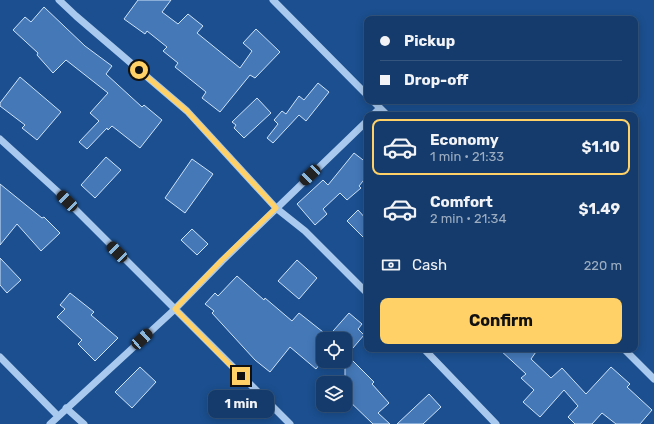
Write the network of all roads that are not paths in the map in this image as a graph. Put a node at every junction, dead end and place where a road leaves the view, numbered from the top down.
1 (59, 0) edge
2 (273, 0) edge
3 (364, 92) edge
4 (376, 104) edge
5 (380, 108) junction
6 (376, 112) edge
7 (384, 112) edge
8 (364, 124) edge
9 (0, 139) edge
10 (276, 208) junction
11 (364, 290) edge
12 (175, 309) junction
13 (427, 352) edge
14 (627, 352) edge
15 (0, 357) edge
16 (654, 379) edge
17 (66, 408) junction
18 (58, 416) junction
19 (50, 424) edge
20 (84, 424) edge
21 (290, 424) edge
22 (496, 424) edge

1 - 10 street
2 - 3 street
4 - 5 street
5 - 6 street
5 - 7 street
8 - 10 street
9 - 12 street
10 - 11 street
10 - 12 street
12 - 17 street
12 - 21 street
13 - 22 street
14 - 16 street
15 - 18 street
17 - 18 street
17 - 20 street
18 - 19 street

